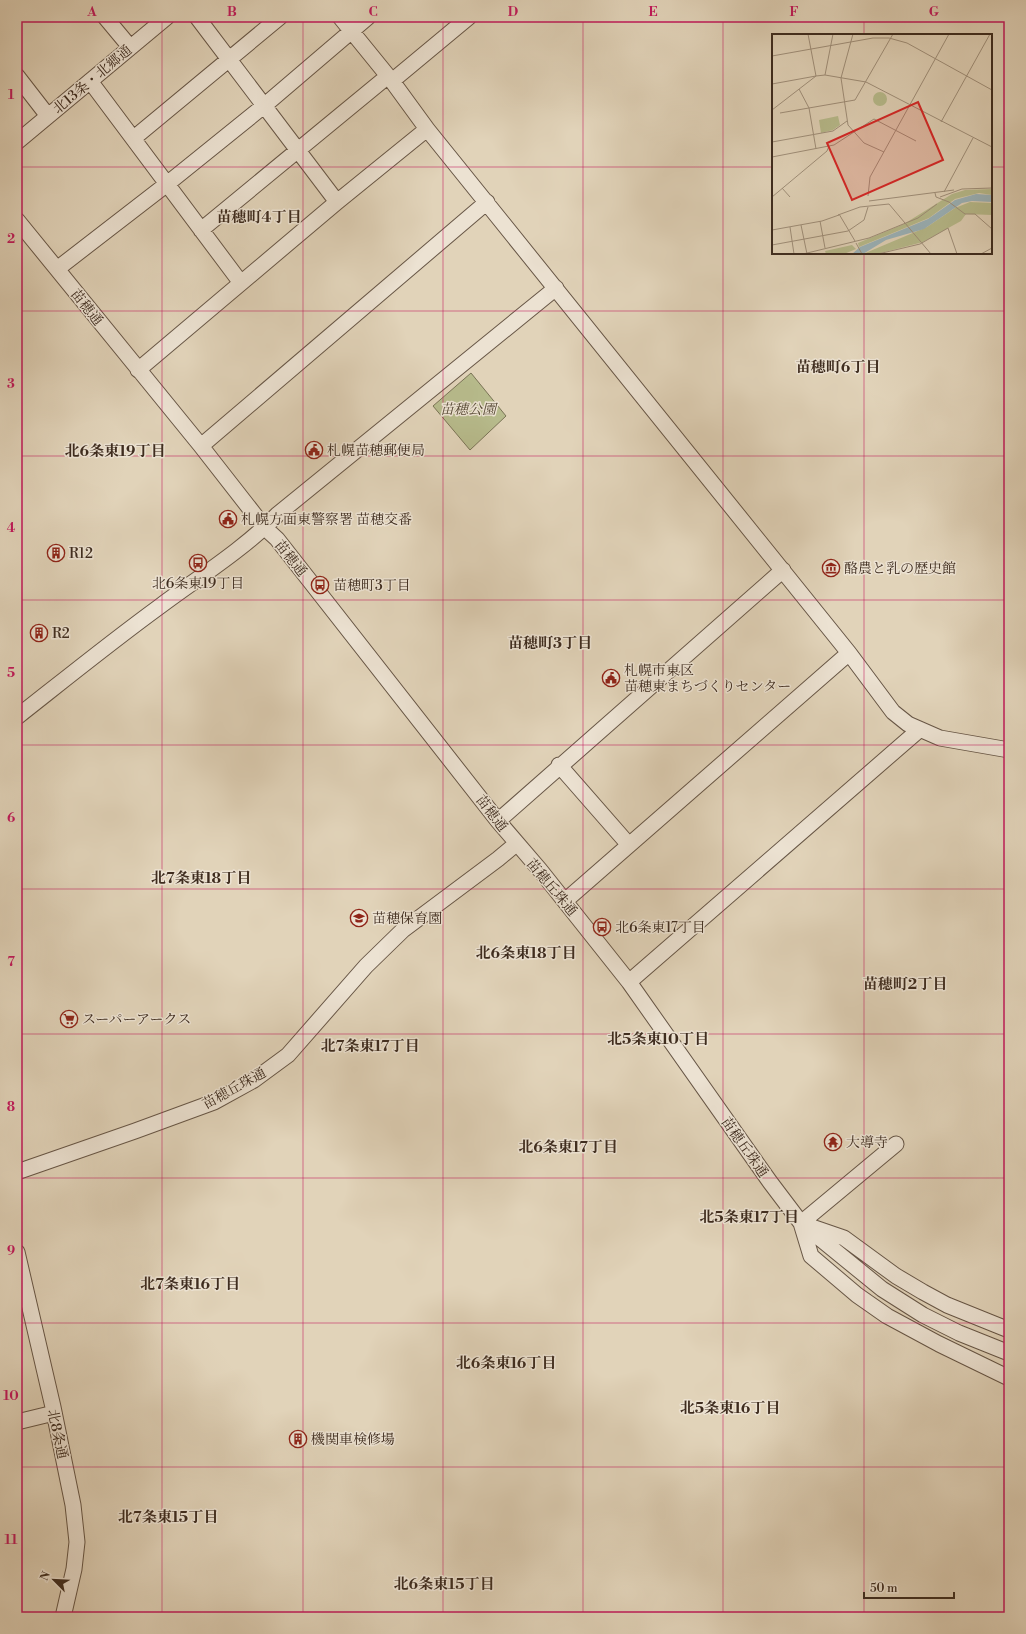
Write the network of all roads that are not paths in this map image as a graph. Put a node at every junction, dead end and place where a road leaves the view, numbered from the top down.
1 (105, 17) edge
2 (167, 17) edge
3 (197, 17) edge
4 (280, 17) edge
5 (340, 17) edge
6 (368, 17) edge
7 (469, 17) edge
8 (350, 31) junction
9 (130, 47) junction
10 (230, 59) junction
11 (17, 76) edge
12 (390, 79) junction
13 (90, 81) junction
14 (265, 105) junction
15 (48, 116) junction
16 (427, 128) junction
17 (134, 138) junction
18 (17, 142) edge
19 (298, 151) junction
20 (167, 184) junction
21 (337, 202) junction
22 (487, 202) junction
23 (17, 220) edge
24 (201, 230) junction
25 (57, 269) junction
26 (241, 283) junction
27 (556, 288) junction
28 (138, 370) junction
29 (201, 446) junction
30 (265, 528) junction
31 (783, 570) junction
32 (849, 653) junction
33 (17, 717) edge
34 (919, 730) junction
35 (1009, 750) edge
36 (559, 765) junction
37 (498, 821) junction
38 (516, 844) junction
39 (629, 846) junction
40 (565, 901) junction
41 (629, 982) junction
42 (896, 1144) dead end
43 (17, 1172) edge
44 (801, 1224) junction
45 (17, 1252) edge
46 (1009, 1330) edge
47 (1009, 1353) edge
48 (1009, 1378) edge
49 (54, 1414) junction
50 (17, 1422) edge
51 (63, 1617) edge

1 - 9 street
2 - 9 street, 北13条・北郷通
3 - 10 street
4 - 10 street
5 - 8 street
6 - 8 street
7 - 12 street
8 - 12 street
8 - 14 street
9 - 13 street, 北13条・北郷通
10 - 14 street
10 - 17 street
11 - 15 street
12 - 16 street
12 - 19 street
13 - 15 street, 北13条・北郷通
13 - 17 street
14 - 19 street
14 - 20 street
15 - 18 street, 北13条・北郷通
16 - 21 street
16 - 22 street
17 - 20 street
19 - 21 street
19 - 24 street
20 - 24 street
20 - 25 street
21 - 26 street
22 - 27 street
22 - 29 street
23 - 25 street, 苗穂通
24 - 26 street
25 - 28 street, 苗穂通
26 - 28 street
27 - 30 street
27 - 31 street
28 - 29 street, 苗穂通
29 - 30 street, 苗穂通
30 - 33 street
30 - 37 street, 苗穂通
31 - 32 street
31 - 36 street
32 - 34 street
32 - 39 street
34 - 35 street
34 - 41 street
36 - 37 street
36 - 39 street
37 - 38 street, 苗穂通
38 - 40 street, 苗穂丘珠通
38 - 43 street, 苗穂丘珠通
39 - 40 street
40 - 41 street, 苗穂丘珠通
41 - 44 street, 苗穂丘珠通
42 - 44 street
44 - 46 street
44 - 47 street, 苗穂丘珠通
44 - 48 street
45 - 49 street, 北8条通
49 - 50 street
49 - 51 street, 北8条通

